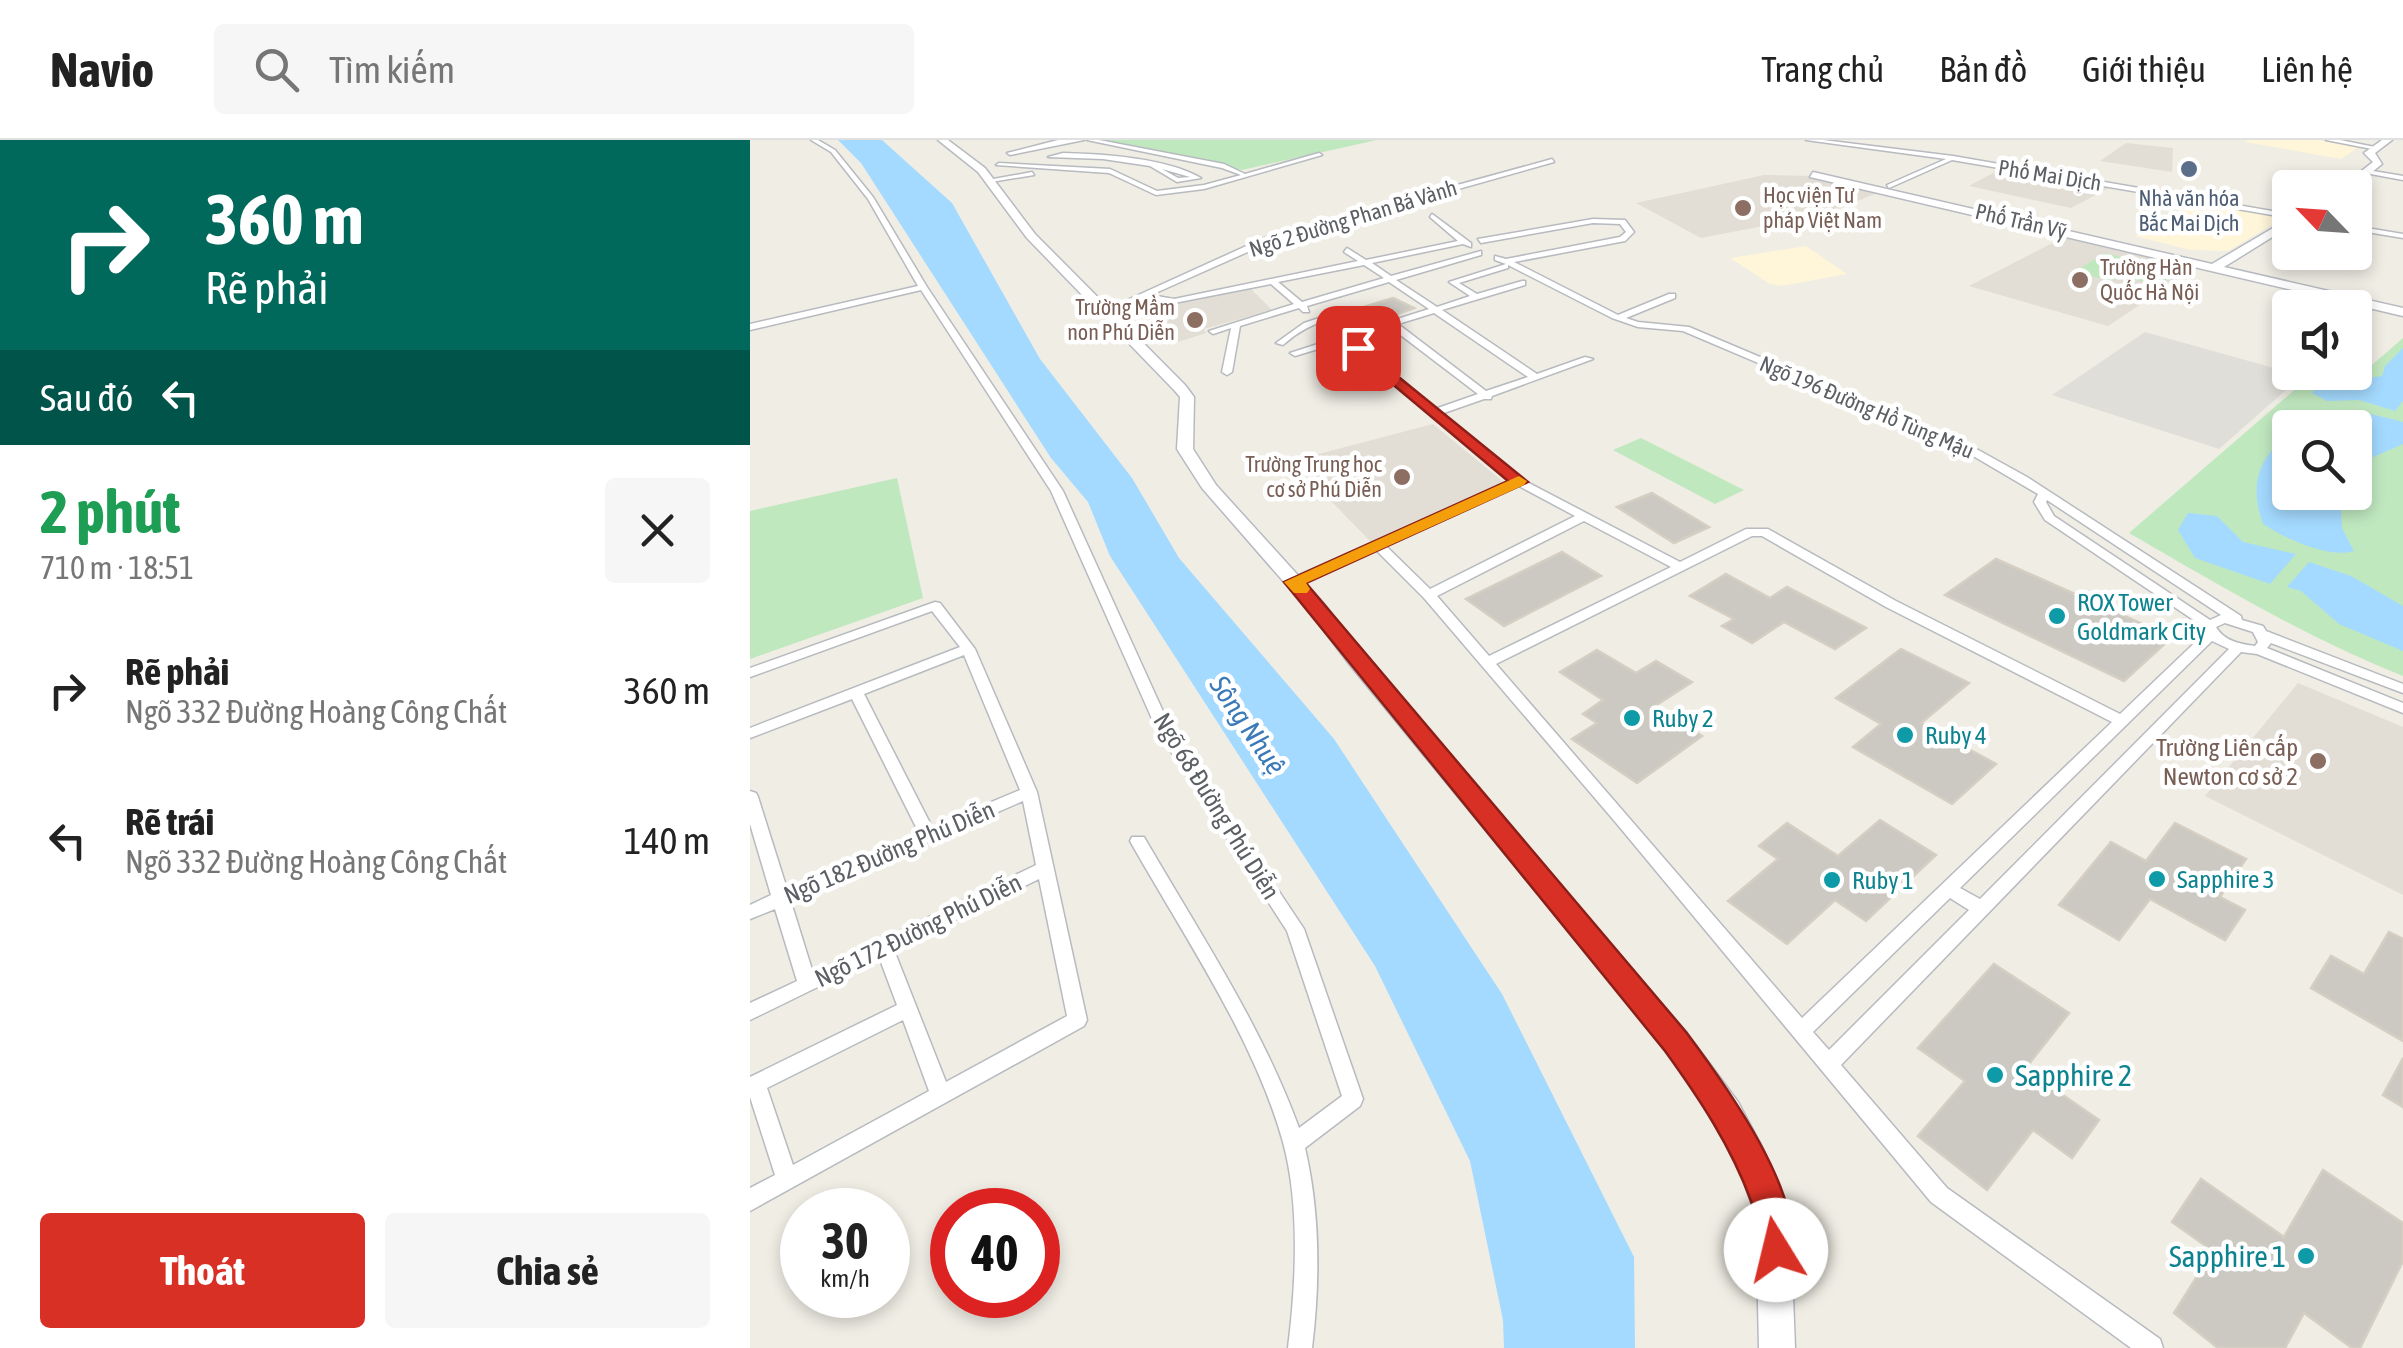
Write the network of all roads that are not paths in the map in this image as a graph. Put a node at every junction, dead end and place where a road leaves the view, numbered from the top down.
1 (814, 140) edge
2 (942, 140) edge
3 (1066, 140) edge
4 (1081, 140) edge
5 (1090, 140) edge
6 (1809, 140) edge
7 (2329, 140) edge
8 (2388, 140) edge
9 (1955, 148) dead end
10 (2377, 148) junction
11 (1162, 153) junction
12 (1320, 155) dead end
13 (1092, 156) junction
14 (1953, 158) junction
15 (1552, 161) dead end
16 (1132, 163) junction
17 (998, 165) dead end
18 (1155, 167) junction
19 (1070, 168) junction
20 (2369, 170) edge
21 (1110, 171) junction
22 (1242, 173) dead end
23 (1818, 173) dead end
24 (2372, 173) edge
25 (2403, 178) edge
26 (991, 180) junction
27 (1885, 188) junction
28 (2272, 215) edge
29 (1432, 216) dead end
30 (2272, 230) edge
31 (2372, 231) edge
32 (2403, 236) edge
33 (1481, 241) dead end
34 (1464, 242) junction
35 (1347, 250) dead end
36 (1364, 261) junction
37 (1503, 262) junction
38 (2219, 265) junction
39 (1392, 278) junction
40 (1271, 280) junction
41 (1522, 282) dead end
42 (923, 287) junction
43 (1143, 296) junction
44 (1672, 296) dead end
45 (1476, 297) junction
46 (2403, 304) edge
47 (1301, 305) junction
48 (1436, 310) junction
49 (1105, 312) junction
50 (2403, 312) edge
51 (1622, 317) junction
52 (1324, 320) junction
53 (1236, 324) junction
54 (1392, 324) junction
55 (750, 327) edge
56 (1213, 331) dead end
57 (1344, 339) junction
58 (1280, 343) dead end
59 (1295, 353) dead end
60 (1588, 359) dead end
61 (1227, 372) dead end
62 (1535, 377) junction
63 (1488, 397) junction
64 (1433, 413) junction
65 (1520, 482) junction
66 (2044, 493) junction
67 (1582, 517) junction
68 (1378, 545) junction
69 (1678, 566) junction
70 (1294, 582) junction
71 (1428, 595) junction
72 (2236, 619) junction
73 (2211, 630) junction
74 (2262, 643) junction
75 (2238, 648) junction
76 (968, 649) junction
77 (1486, 663) junction
78 (750, 673) edge
79 (2403, 689) edge
80 (856, 692) junction
81 (2403, 708) edge
82 (2122, 721) junction
83 (750, 733) edge
84 (1029, 792) junction
85 (750, 797) edge
86 (754, 822) edge
87 (928, 835) junction
88 (1138, 840) dead end
89 (1043, 869) junction
90 (1948, 889) junction
91 (780, 898) junction
92 (1982, 909) junction
93 (750, 912) edge
94 (884, 947) junction
95 (807, 984) junction
96 (908, 1008) junction
97 (750, 1012) edge
98 (1801, 1031) junction
99 (1829, 1064) junction
100 (753, 1086) edge
101 (941, 1095) junction
102 (1294, 1144) junction
103 (786, 1180) junction
104 (750, 1200) edge
105 (1300, 1348) edge
106 (1777, 1348) edge
107 (2151, 1348) edge

1 - 42 street, Ngõ 68 Đường Phú Diễn
2 - 26 street
3 - 4 street
5 - 11 street
6 - 14 street, Phố Mai Dịch
7 - 10 street
8 - 10 street
9 - 14 street
10 - 20 street
11 - 16 street
11 - 22 street
12 - 21 street
13 - 13 street
13 - 16 street
14 - 27 street
14 - 28 street, Phố Mai Dịch
15 - 43 street, Ngõ 2 Đường Phan Bá Vành
16 - 18 street
16 - 21 street
17 - 19 street
18 - 18 street
19 - 21 street
19 - 26 street
23 - 27 street, Phố Trần Vỹ
24 - 25 street
26 - 49 street
27 - 38 street, Phố Trần Vỹ
29 - 34 street
30 - 38 street
31 - 32 street
33 - 37 street
34 - 36 street
34 - 39 street
35 - 36 street
36 - 39 street
36 - 40 street
37 - 45 street
37 - 51 street, Ngõ 196 Đường Hồ Tùng Mậu
38 - 46 street, Phố Trần Vỹ
38 - 50 street, Phố Trần Vỹ
39 - 47 street
39 - 48 street
40 - 43 street
40 - 47 street
41 - 45 street
42 - 55 street
42 - 102 street, Ngõ 68 Đường Phú Diễn
43 - 49 street, Ngõ 2 Đường Phan Bá Vành
44 - 51 street
45 - 48 street
47 - 52 street
47 - 53 street
48 - 54 street
48 - 62 street
49 - 70 street
51 - 66 street, Ngõ 196 Đường Hồ Tùng Mậu
52 - 54 street
52 - 58 street
53 - 56 street
53 - 61 street
54 - 57 street
54 - 63 street
57 - 59 street
57 - 64 street
60 - 62 street
62 - 63 street
63 - 64 street
64 - 65 street
65 - 67 street
65 - 68 street
66 - 72 street, Ngõ 196 Đường Hồ Tùng Mậu
66 - 73 street, Ngõ 196 Đường Hồ Tùng Mậu
67 - 69 street
67 - 71 street
68 - 70 street
68 - 71 street
69 - 77 street
69 - 82 street
70 - 106 street
71 - 77 street
72 - 73 street
72 - 74 street, Ngõ 196 Đường Hồ Tùng Mậu
73 - 75 street, Ngõ 196 Đường Hồ Tùng Mậu
73 - 82 street
74 - 75 street
74 - 79 street
74 - 81 street
75 - 92 street
76 - 78 street, Ngõ 172 Đường Phú Diễn
76 - 80 street
76 - 84 street, Ngõ 172 Đường Phú Diễn
77 - 98 street
80 - 83 street
80 - 87 street
82 - 90 street
84 - 87 street, Ngõ 182 Đường Phú Diễn
84 - 89 street, Ngõ 172 Đường Phú Diễn
85 - 86 street
86 - 91 street
87 - 91 street, Ngõ 182 Đường Phú Diễn
88 - 102 street
89 - 94 street, Ngõ 172 Đường Phú Diễn
89 - 101 street
90 - 92 street
90 - 98 street
91 - 93 street, Ngõ 182 Đường Phú Diễn
91 - 95 street
92 - 99 street
94 - 95 street, Ngõ 172 Đường Phú Diễn
94 - 96 street
95 - 97 street, Ngõ 172 Đường Phú Diễn
96 - 100 street
96 - 101 street
98 - 99 street
99 - 107 street
100 - 103 street
101 - 103 street
102 - 105 street
103 - 104 street

